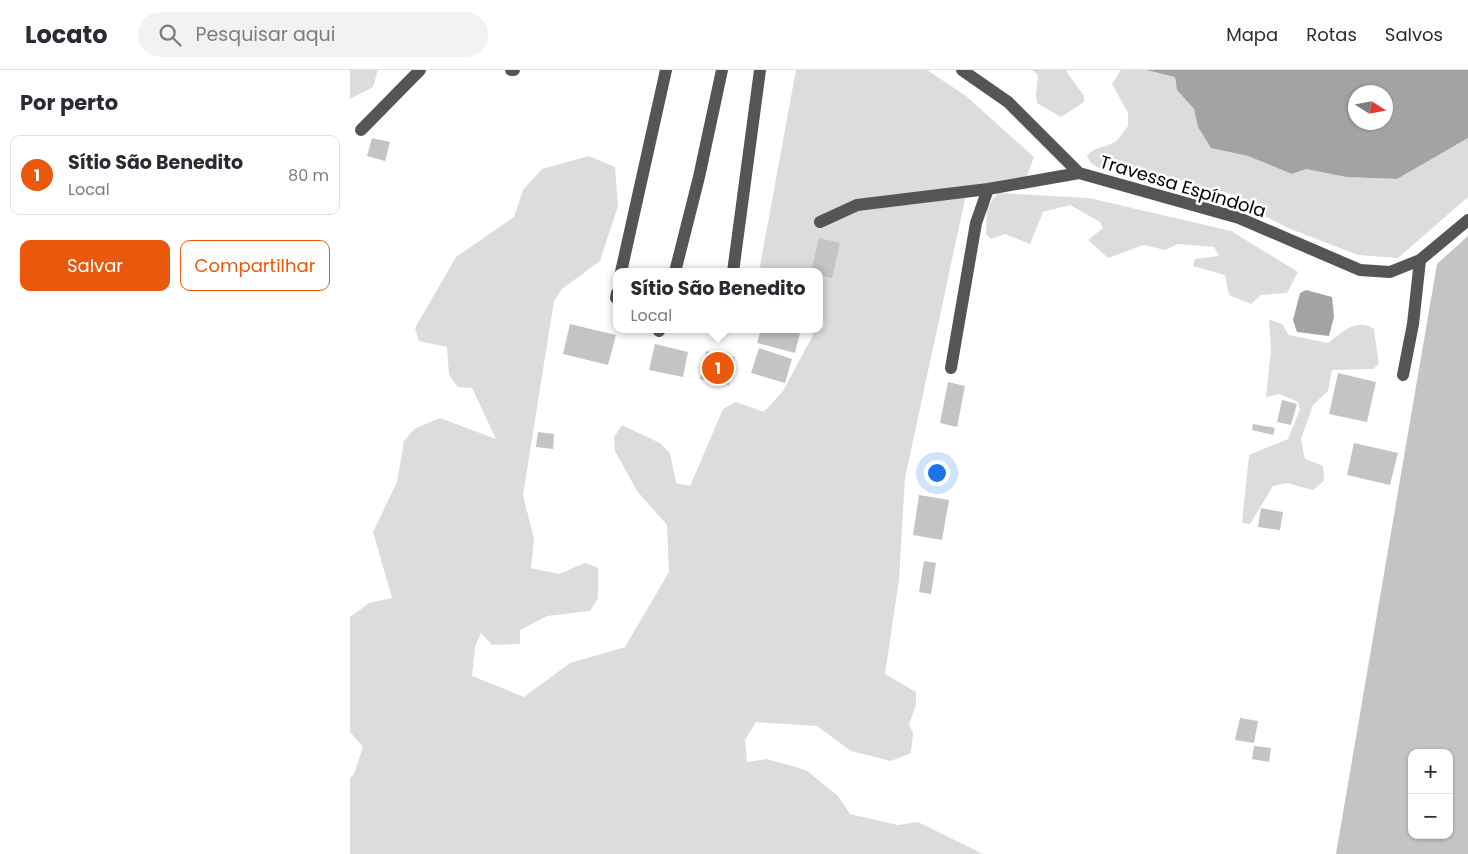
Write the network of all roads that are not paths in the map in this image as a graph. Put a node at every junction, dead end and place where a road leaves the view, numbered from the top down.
1 (420, 70) edge
2 (666, 70) edge
3 (722, 70) edge
4 (760, 70) edge
5 (962, 70) edge
6 (361, 130) dead end
7 (1079, 173) junction
8 (988, 190) junction
9 (1468, 220) edge
10 (820, 222) dead end
11 (1420, 260) junction
12 (622, 268) edge
13 (676, 268) edge
14 (734, 268) edge
15 (951, 368) dead end
16 (1403, 375) dead end

1 - 6 street
2 - 12 street
3 - 13 street
4 - 14 street
5 - 7 street, Travessa Espíndola
7 - 8 street
7 - 11 street, Travessa Espíndola
8 - 10 street
8 - 15 street
9 - 11 street, Travessa Espíndola
11 - 16 street

